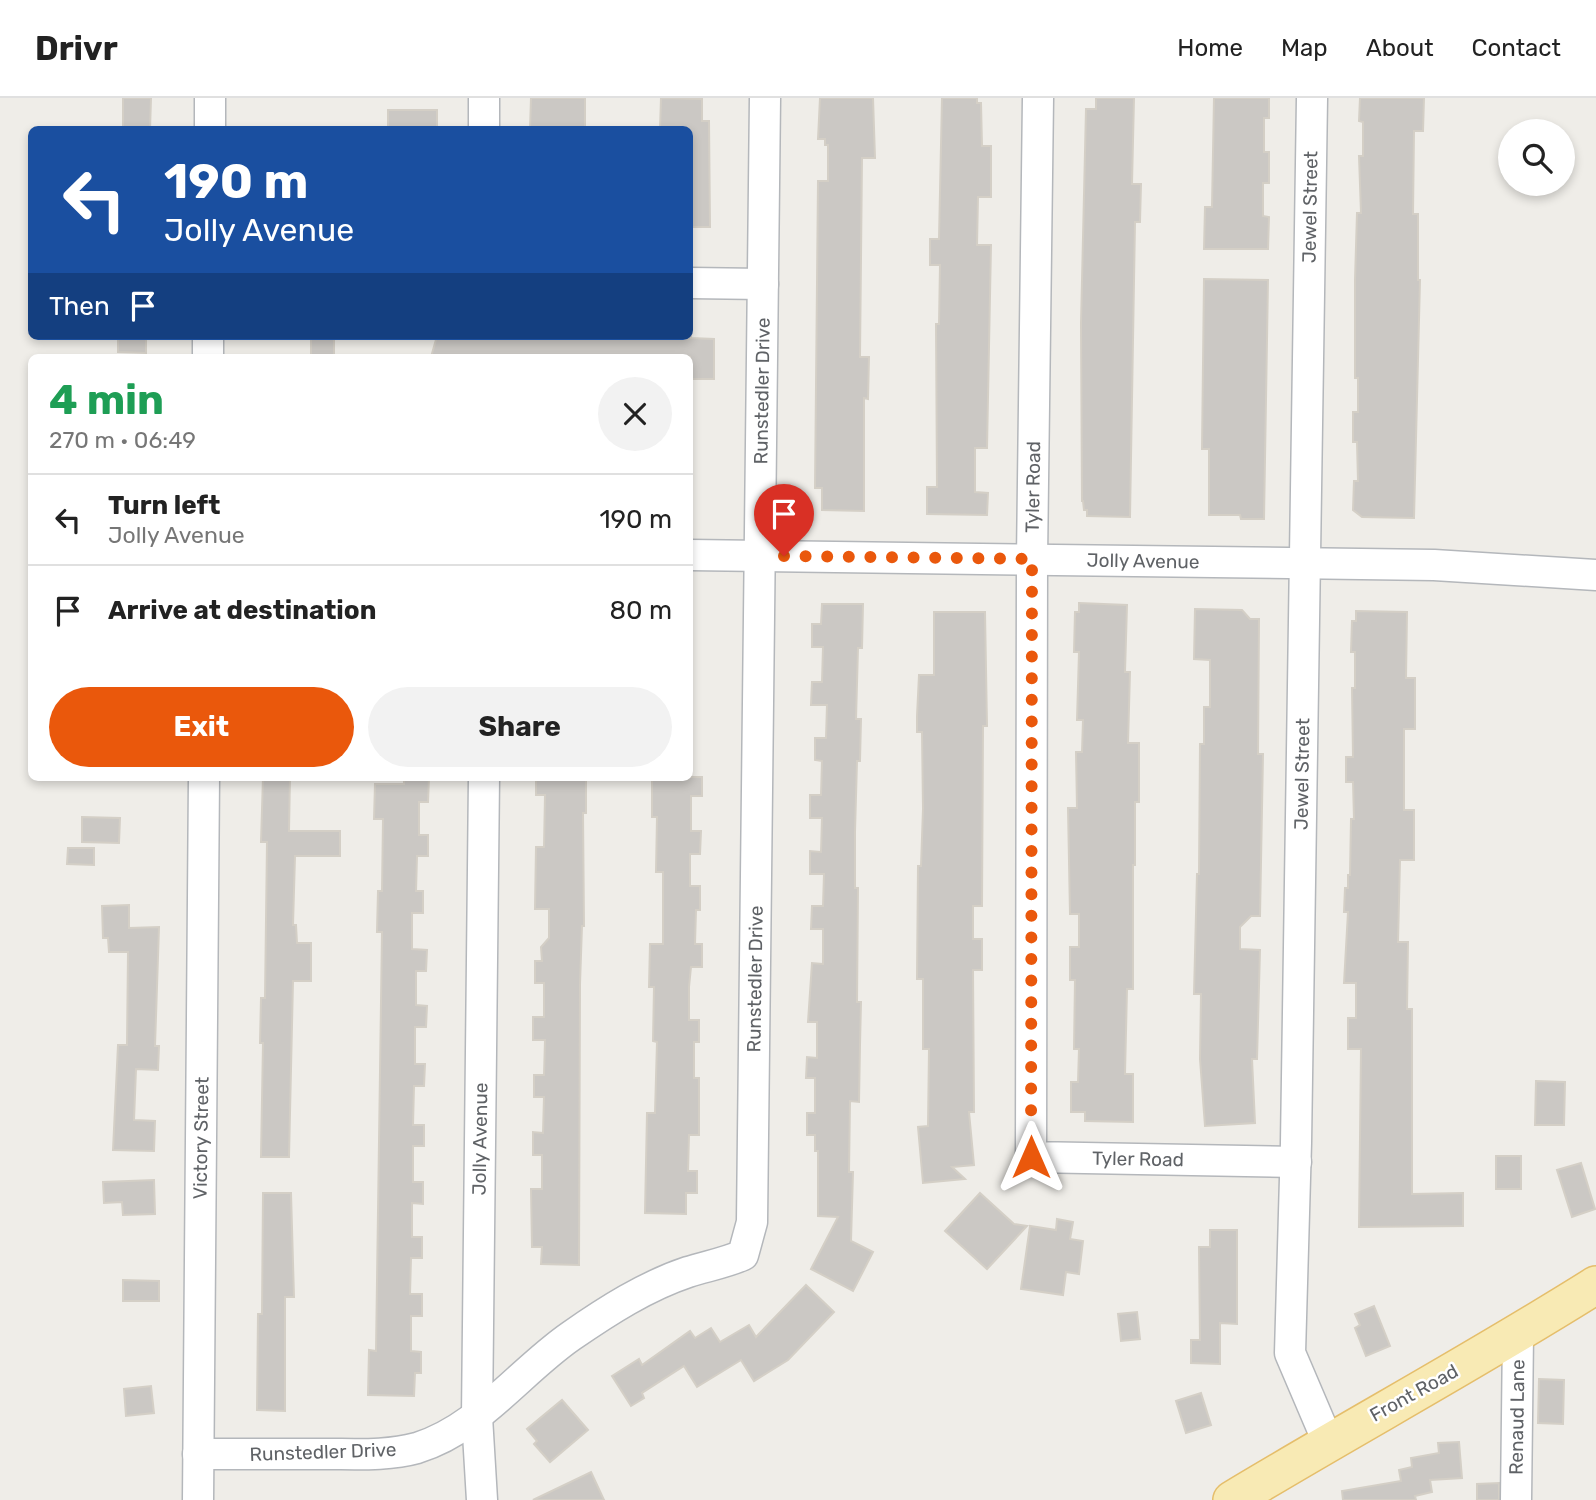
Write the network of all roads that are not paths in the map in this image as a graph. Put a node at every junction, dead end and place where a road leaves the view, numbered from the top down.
1 (210, 98) edge
2 (484, 98) edge
3 (765, 98) edge
4 (1038, 98) edge
5 (1312, 98) edge
6 (210, 126) edge
7 (484, 126) edge
8 (693, 283) edge
9 (763, 284) junction
10 (693, 555) edge
11 (759, 556) junction
12 (1032, 559) junction
13 (1305, 563) junction
14 (1596, 575) edge
15 (204, 781) edge
16 (484, 781) edge
17 (1296, 1162) junction
18 (1596, 1285) edge
19 (1518, 1334) junction
20 (477, 1417) junction
21 (1328, 1442) junction
22 (198, 1454) junction
23 (198, 1500) edge
24 (482, 1500) edge
25 (1232, 1500) edge
26 (1516, 1500) edge

1 - 6 street
2 - 7 street
3 - 9 street, Runstedler Drive
4 - 12 street, Tyler Road
5 - 13 street, Jewel Street
8 - 9 street
9 - 11 street, Runstedler Drive
10 - 11 street, Jolly Avenue
11 - 12 street, Jolly Avenue
11 - 20 street, Runstedler Drive
12 - 13 street, Jolly Avenue
12 - 17 street, Tyler Road
13 - 14 street, Jolly Avenue
13 - 17 street, Jewel Street
15 - 22 street, Victory Street
16 - 20 street, Jolly Avenue
17 - 21 street, Jewel Street
18 - 19 main road, Front Road
19 - 21 main road, Front Road
19 - 26 street, Renaud Lane
20 - 22 street, Runstedler Drive
20 - 24 street, Jolly Avenue
21 - 25 main road, Front Road
22 - 23 street, Victory Street

